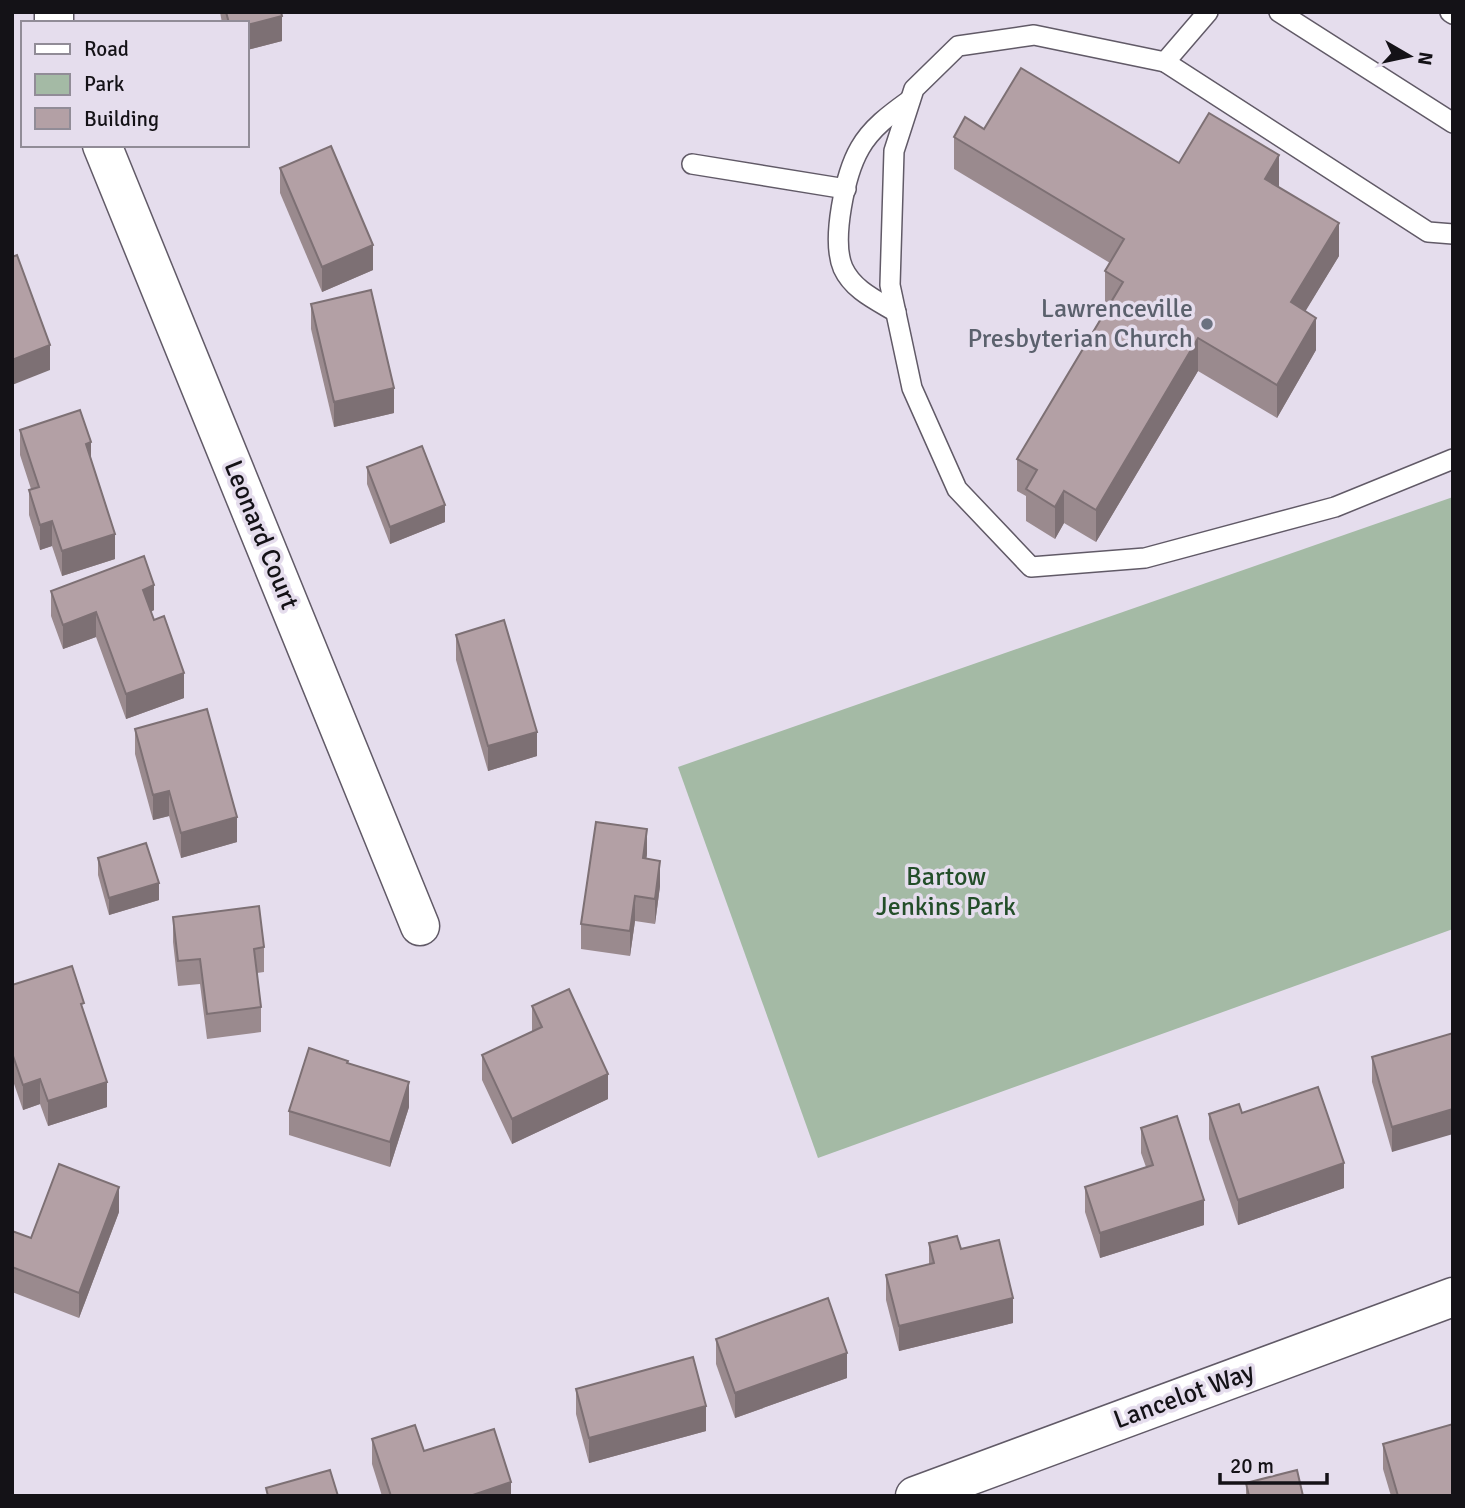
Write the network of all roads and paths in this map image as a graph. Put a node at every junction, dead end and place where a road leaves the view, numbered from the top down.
1 (1208, 12) edge
2 (1279, 12) edge
3 (1165, 62) junction
4 (910, 100) junction
5 (1453, 123) edge
6 (103, 147) edge
7 (692, 164) dead end
8 (846, 189) junction
9 (1453, 234) edge
10 (896, 312) junction
11 (1453, 459) edge
12 (420, 926) dead end
13 (1453, 1297) edge
14 (915, 1496) edge

1 - 3 lane
2 - 5 lane
3 - 4 lane
3 - 9 lane
4 - 8 lane
4 - 10 lane
6 - 12 street, Leonard Court
7 - 8 lane
8 - 10 lane
10 - 11 lane
13 - 14 street, Lancelot Way

